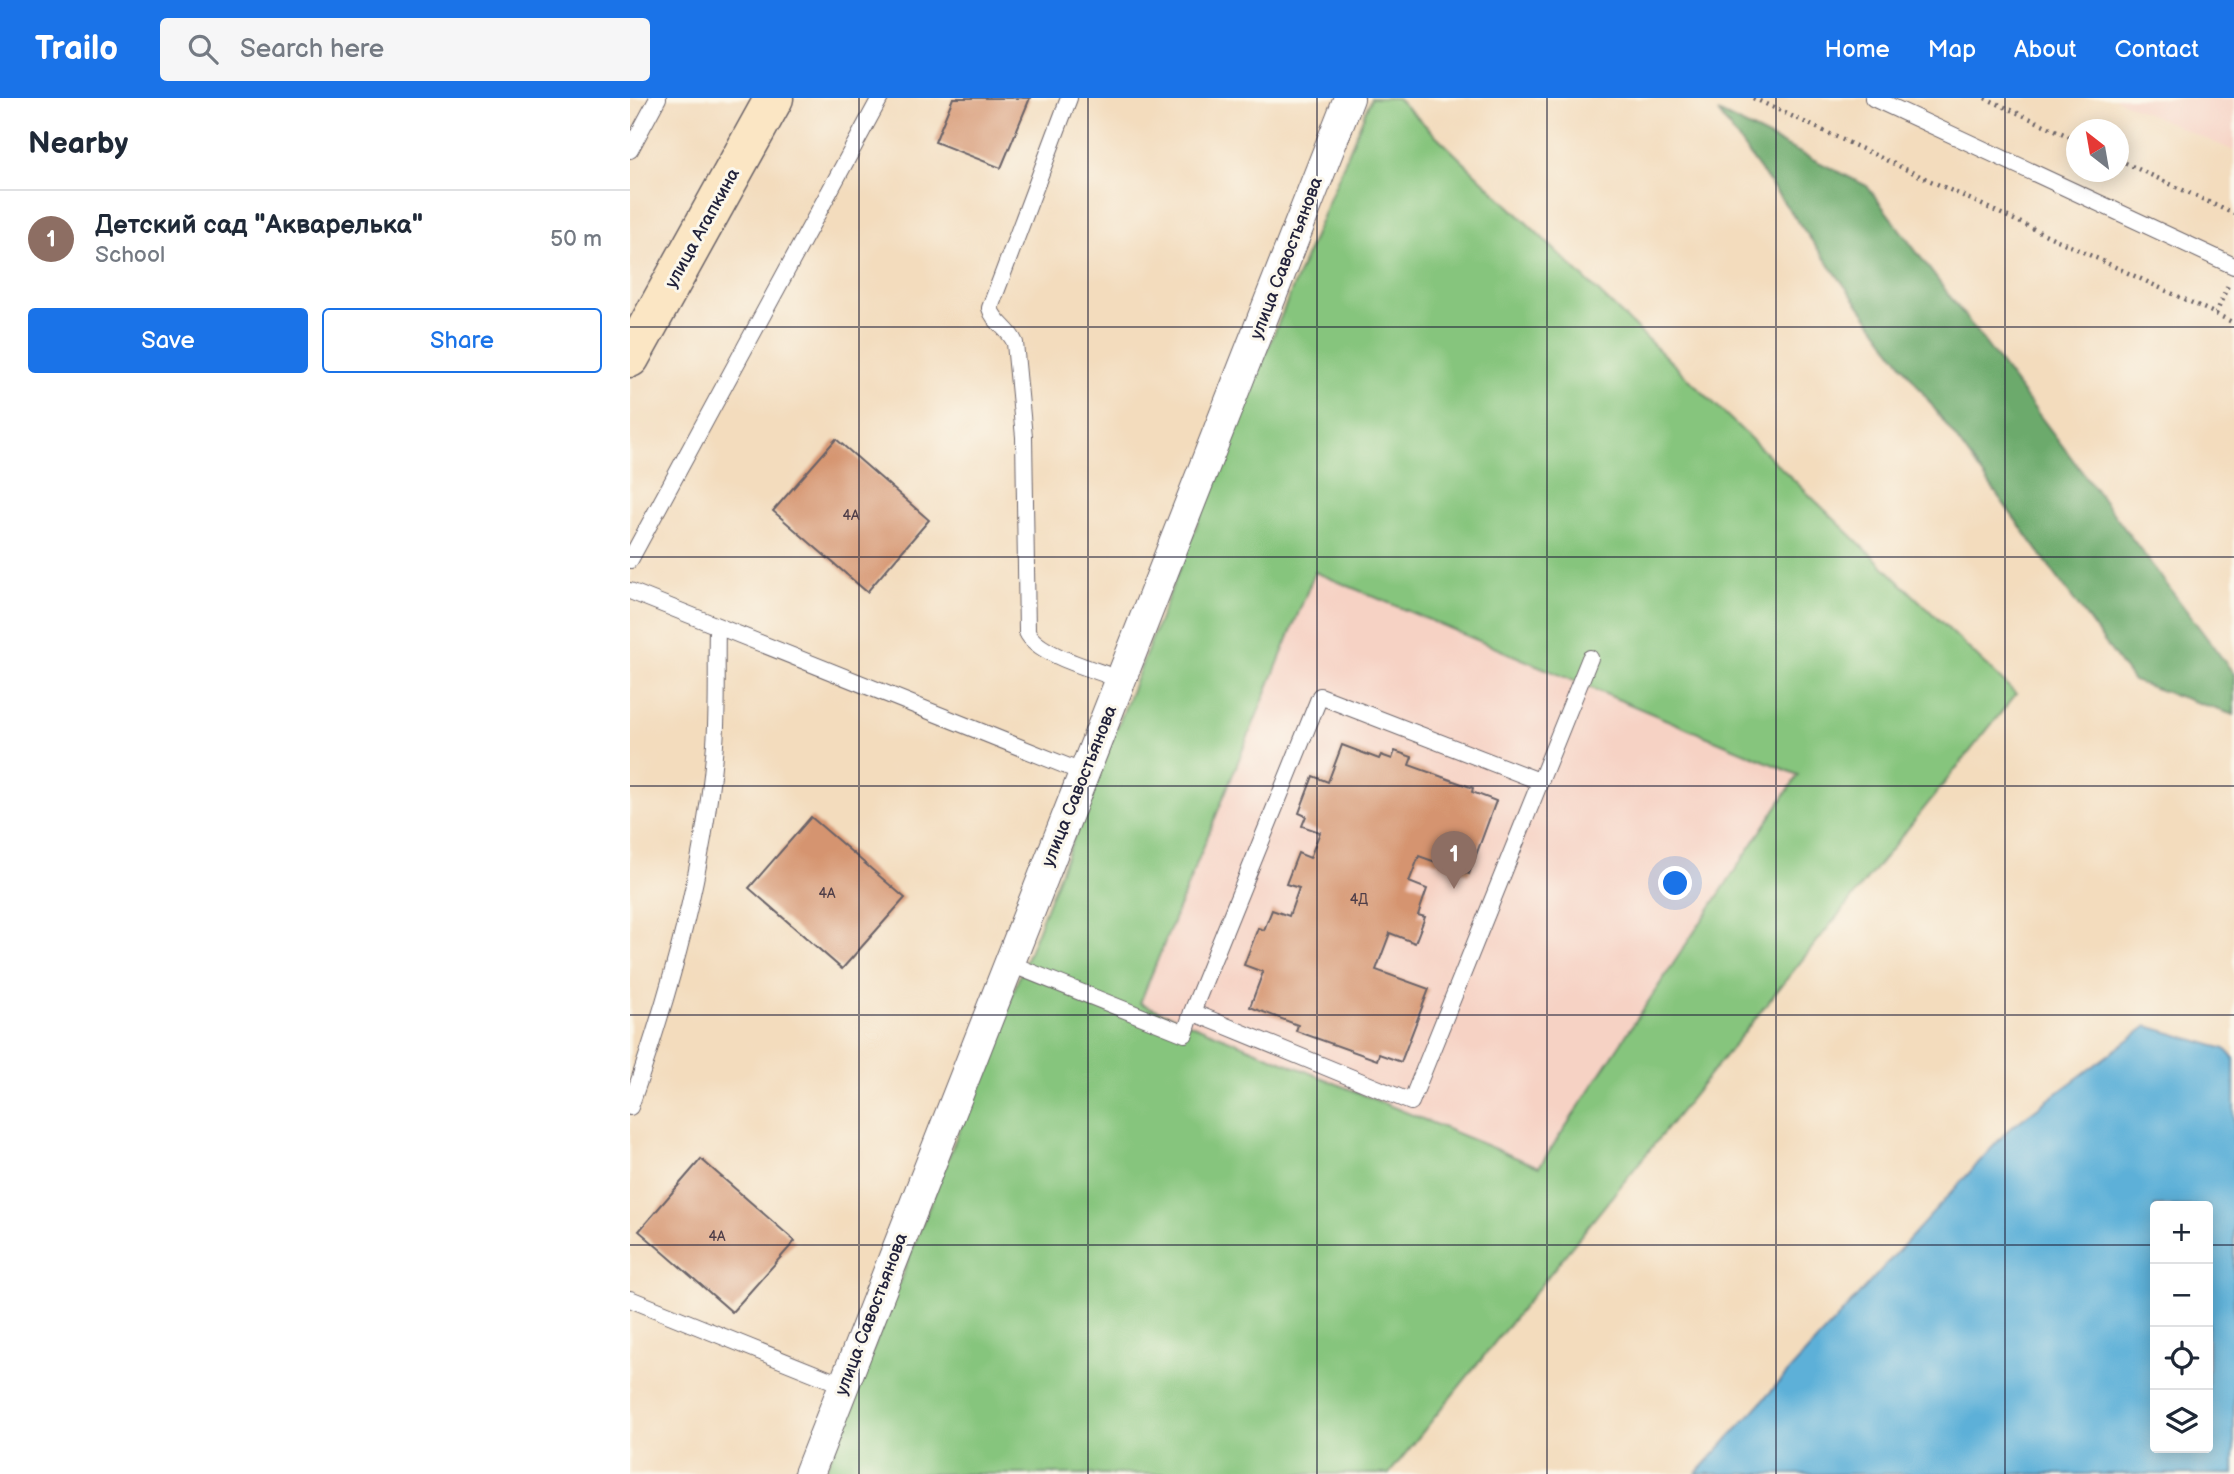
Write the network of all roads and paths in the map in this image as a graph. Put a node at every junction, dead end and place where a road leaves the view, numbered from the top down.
1 (658, 98) edge
2 (774, 98) edge
3 (880, 98) edge
4 (1069, 98) edge
5 (1349, 98) edge
6 (1754, 98) edge
7 (1873, 98) edge
8 (1985, 98) edge
9 (2066, 135) edge
10 (630, 150) edge
11 (2129, 165) edge
12 (2234, 214) edge
13 (2234, 266) edge
14 (2230, 283) dead end
15 (2216, 314) junction
16 (2234, 323) edge
17 (630, 359) edge
18 (630, 560) edge
19 (630, 591) edge
20 (717, 627) junction
21 (1590, 658) dead end
22 (1121, 680) junction
23 (1084, 774) junction
24 (1539, 781) junction
25 (1008, 963) junction
26 (1192, 1012) junction
27 (630, 1107) edge
28 (630, 1298) edge
29 (843, 1385) junction
30 (808, 1474) edge

1 - 10 lane
2 - 17 main road, улица Агапкина
3 - 18 lane
4 - 22 lane
5 - 22 street, улица Савостьянова
6 - 15 path
7 - 13 lane
8 - 9 path
11 - 12 path
14 - 15 path
15 - 16 path
19 - 20 lane
20 - 23 lane
20 - 27 lane
21 - 24 lane
22 - 23 street, улица Савостьянова
23 - 25 street, улица Савостьянова
24 - 26 lane
24 - 26 lane
25 - 26 lane
25 - 29 street, улица Савостьянова
28 - 29 lane
29 - 30 street, улица Савостьянова

